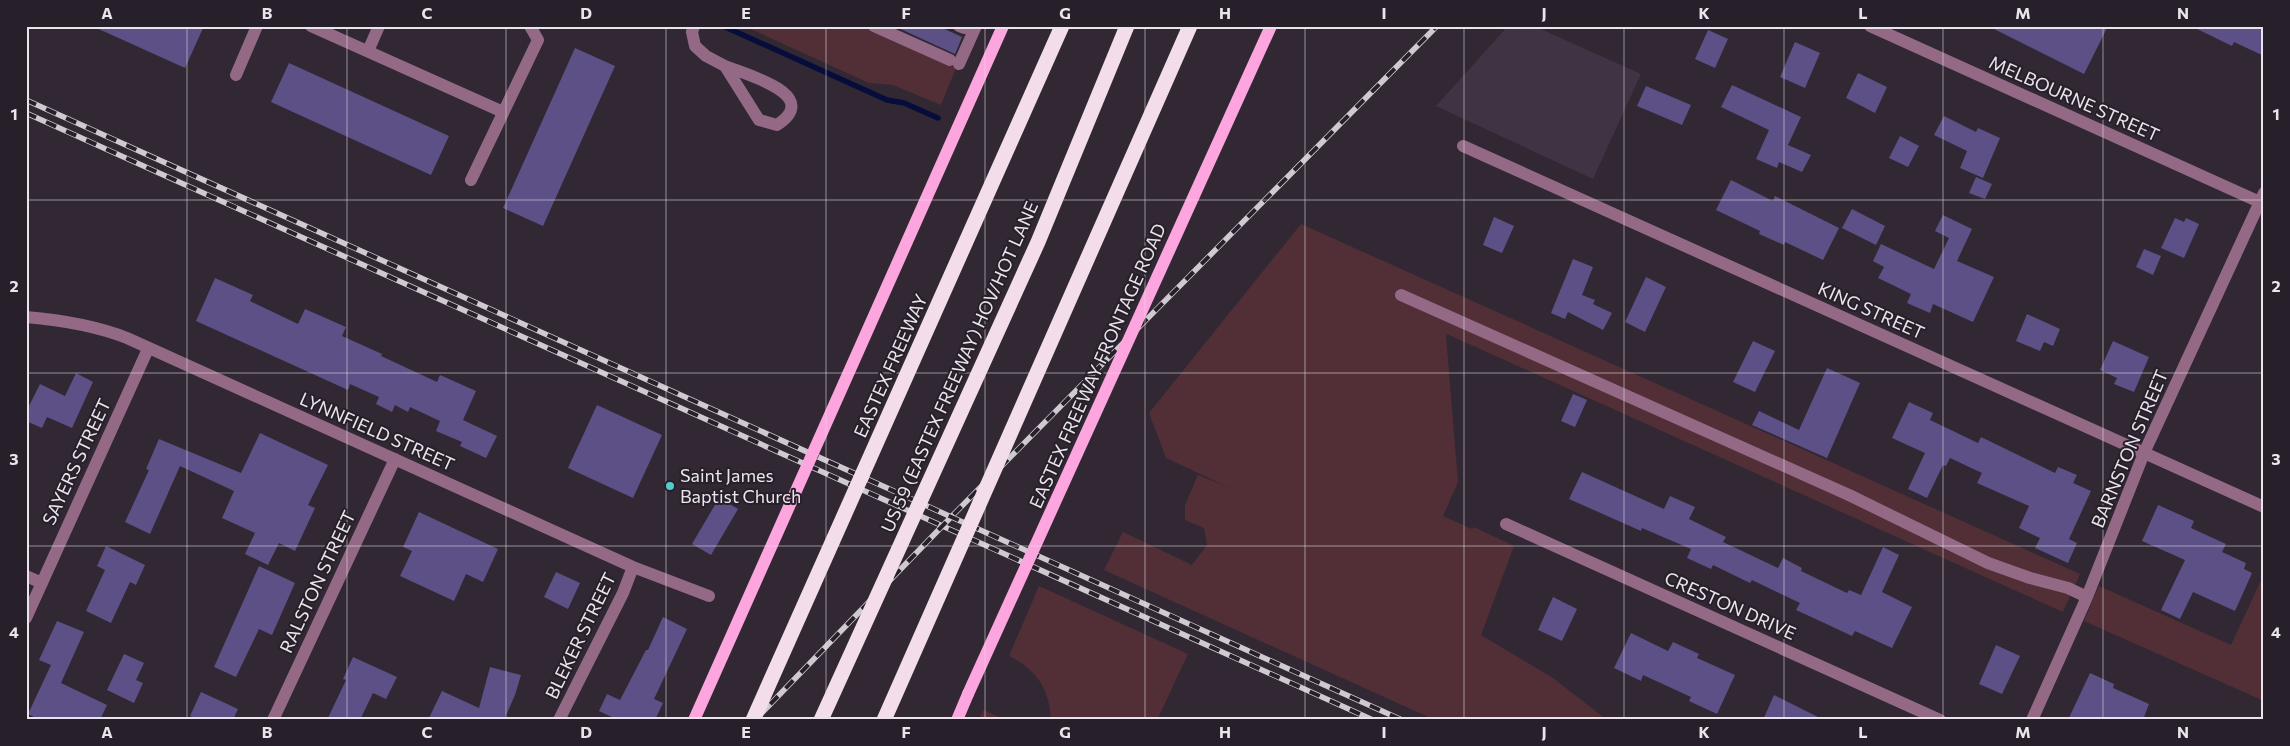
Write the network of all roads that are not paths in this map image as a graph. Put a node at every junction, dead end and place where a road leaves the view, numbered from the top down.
1 (257, 26) edge
2 (311, 26) edge
3 (379, 26) edge
4 (530, 26) edge
5 (874, 26) edge
6 (1003, 26) edge
7 (1062, 26) edge
8 (1127, 26) edge
9 (1190, 26) edge
10 (1271, 26) edge
11 (1870, 26) edge
12 (966, 27) edge
13 (693, 29) edge
14 (368, 51) junction
15 (725, 66) junction
16 (236, 75) dead end
17 (503, 112) junction
18 (1463, 146) dead end
19 (472, 180) dead end
20 (2262, 200) edge
21 (1401, 295) dead end
22 (26, 317) edge
23 (148, 349) junction
24 (2144, 453) junction
25 (395, 459) junction
26 (2264, 507) edge
27 (1506, 524) dead end
28 (633, 567) junction
29 (26, 576) edge
30 (42, 583) junction
31 (709, 596) dead end
32 (2087, 597) junction
33 (26, 618) edge
34 (273, 720) edge
35 (559, 720) edge
36 (694, 720) edge
37 (753, 720) edge
38 (821, 720) edge
39 (884, 720) edge
40 (957, 720) edge
41 (1940, 720) edge
42 (2032, 720) edge

1 - 16 street
2 - 14 street
3 - 14 street
4 - 17 street
5 - 12 street
6 - 36 main road, bridge
7 - 37 highway, EASTEX FREEWAY, bridge
8 - 38 highway, US 59 (EASTEX FREEWAY) HOV/HOT LANE, bridge
9 - 39 highway, bridge
10 - 40 main road, EASTEX FREEWAY FRONTAGE ROAD, bridge
11 - 20 street, MELBOURNE STREET
13 - 15 street
14 - 17 street
15 - 15 street
17 - 19 street
18 - 24 street, KING STREET
20 - 24 street, BARNSTON STREET
21 - 32 street
22 - 23 street, LYNNFIELD STREET
23 - 25 street, LYNNFIELD STREET
23 - 30 street, SAYERS STREET
24 - 26 street, KING STREET
24 - 32 street, BARNSTON STREET
25 - 28 street, LYNNFIELD STREET
25 - 34 street, RALSTON STREET
27 - 41 street, CRESTON DRIVE
28 - 31 street, LYNNFIELD STREET
28 - 35 street, BLEKER STREET
29 - 30 street
30 - 33 street, SAYERS STREET
32 - 42 street, BARNSTON STREET

